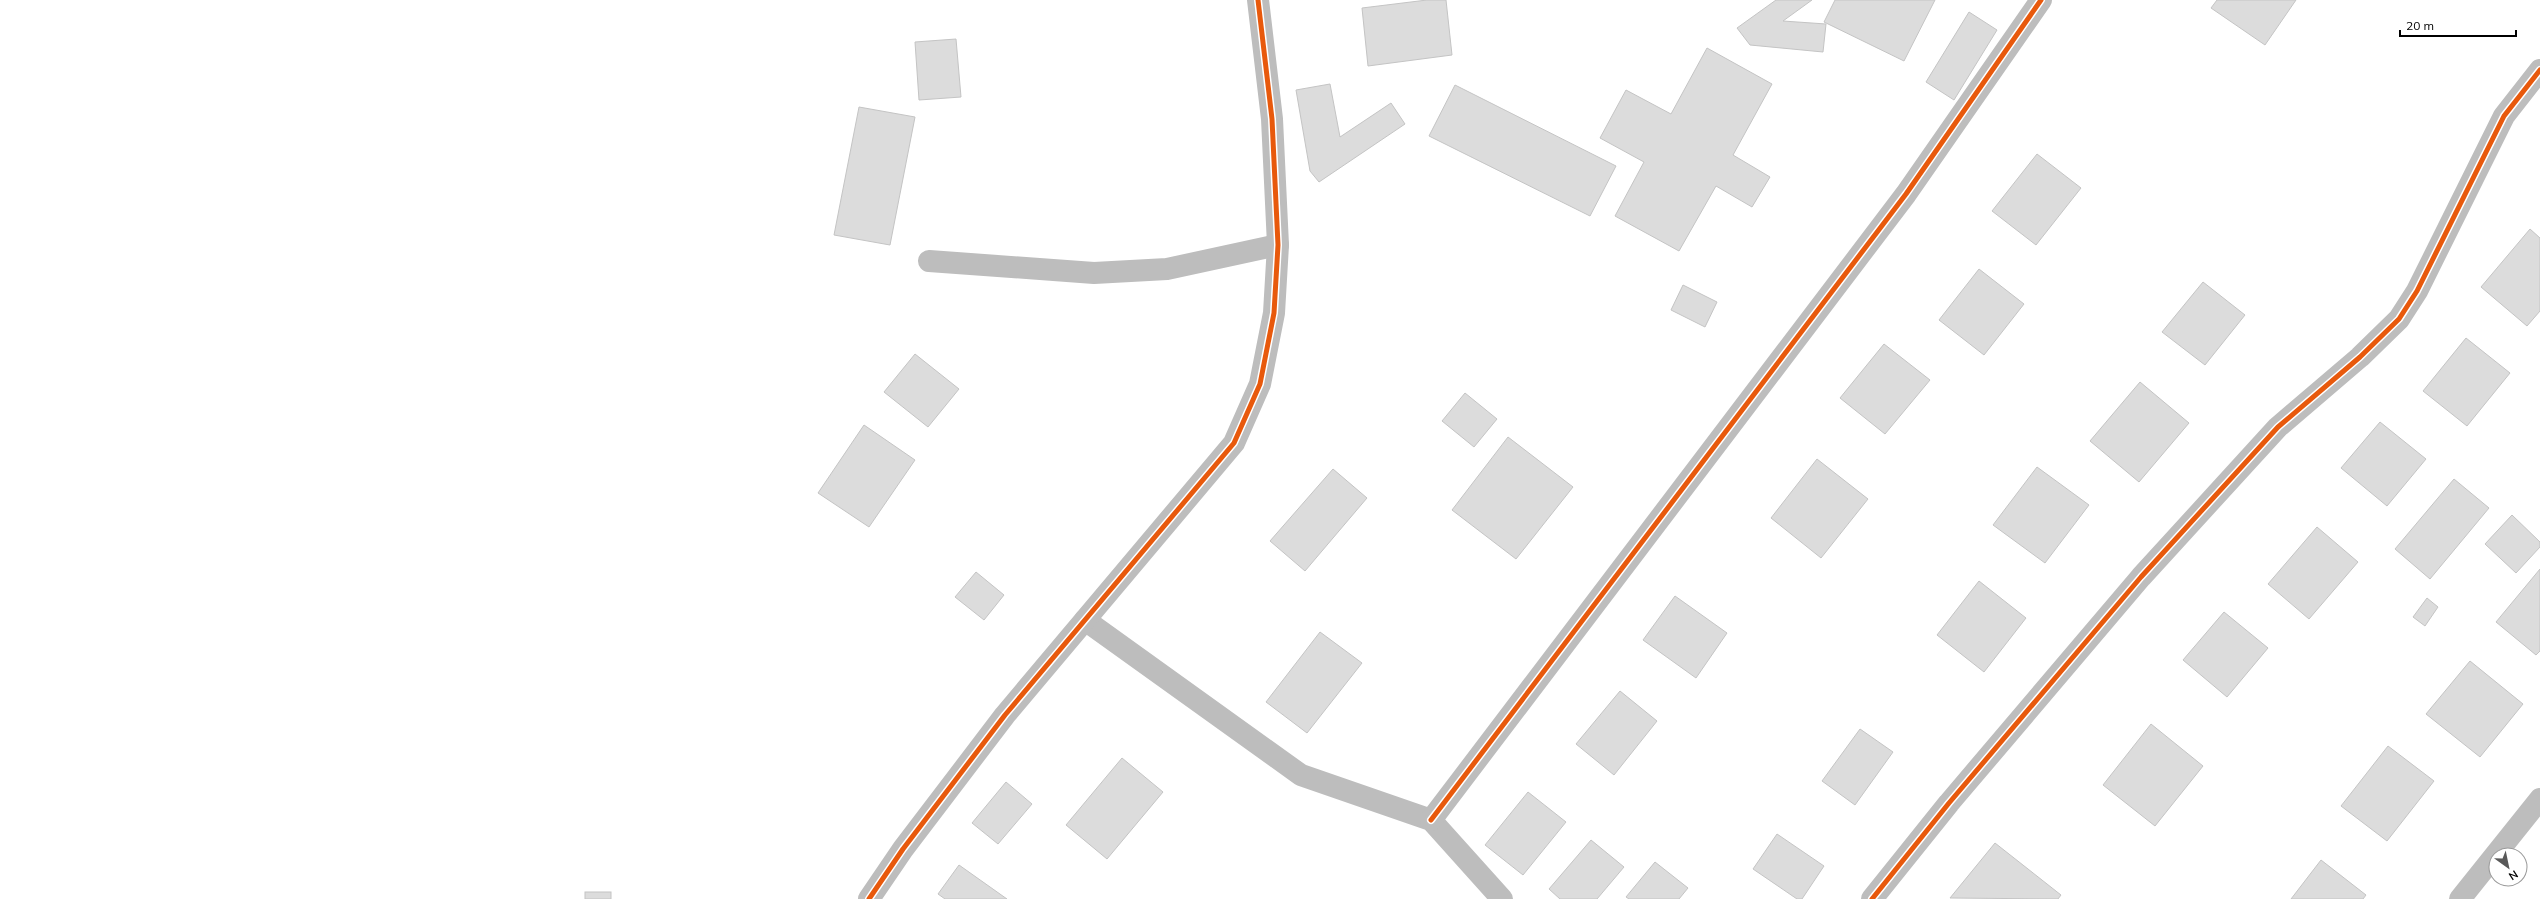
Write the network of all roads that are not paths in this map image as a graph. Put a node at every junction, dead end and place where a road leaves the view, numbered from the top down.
1 (1258, 0) edge
2 (2041, 0) edge
3 (2540, 70) edge
4 (1278, 245) junction
5 (929, 261) dead end
6 (1085, 620) junction
7 (2540, 799) edge
8 (1431, 820) junction
9 (869, 899) edge
10 (1502, 899) edge
11 (1872, 899) edge
12 (2460, 899) edge

1 - 4 street
2 - 8 street
3 - 11 street
4 - 5 street
4 - 6 street
6 - 8 street
6 - 9 street
7 - 12 street
8 - 10 street

